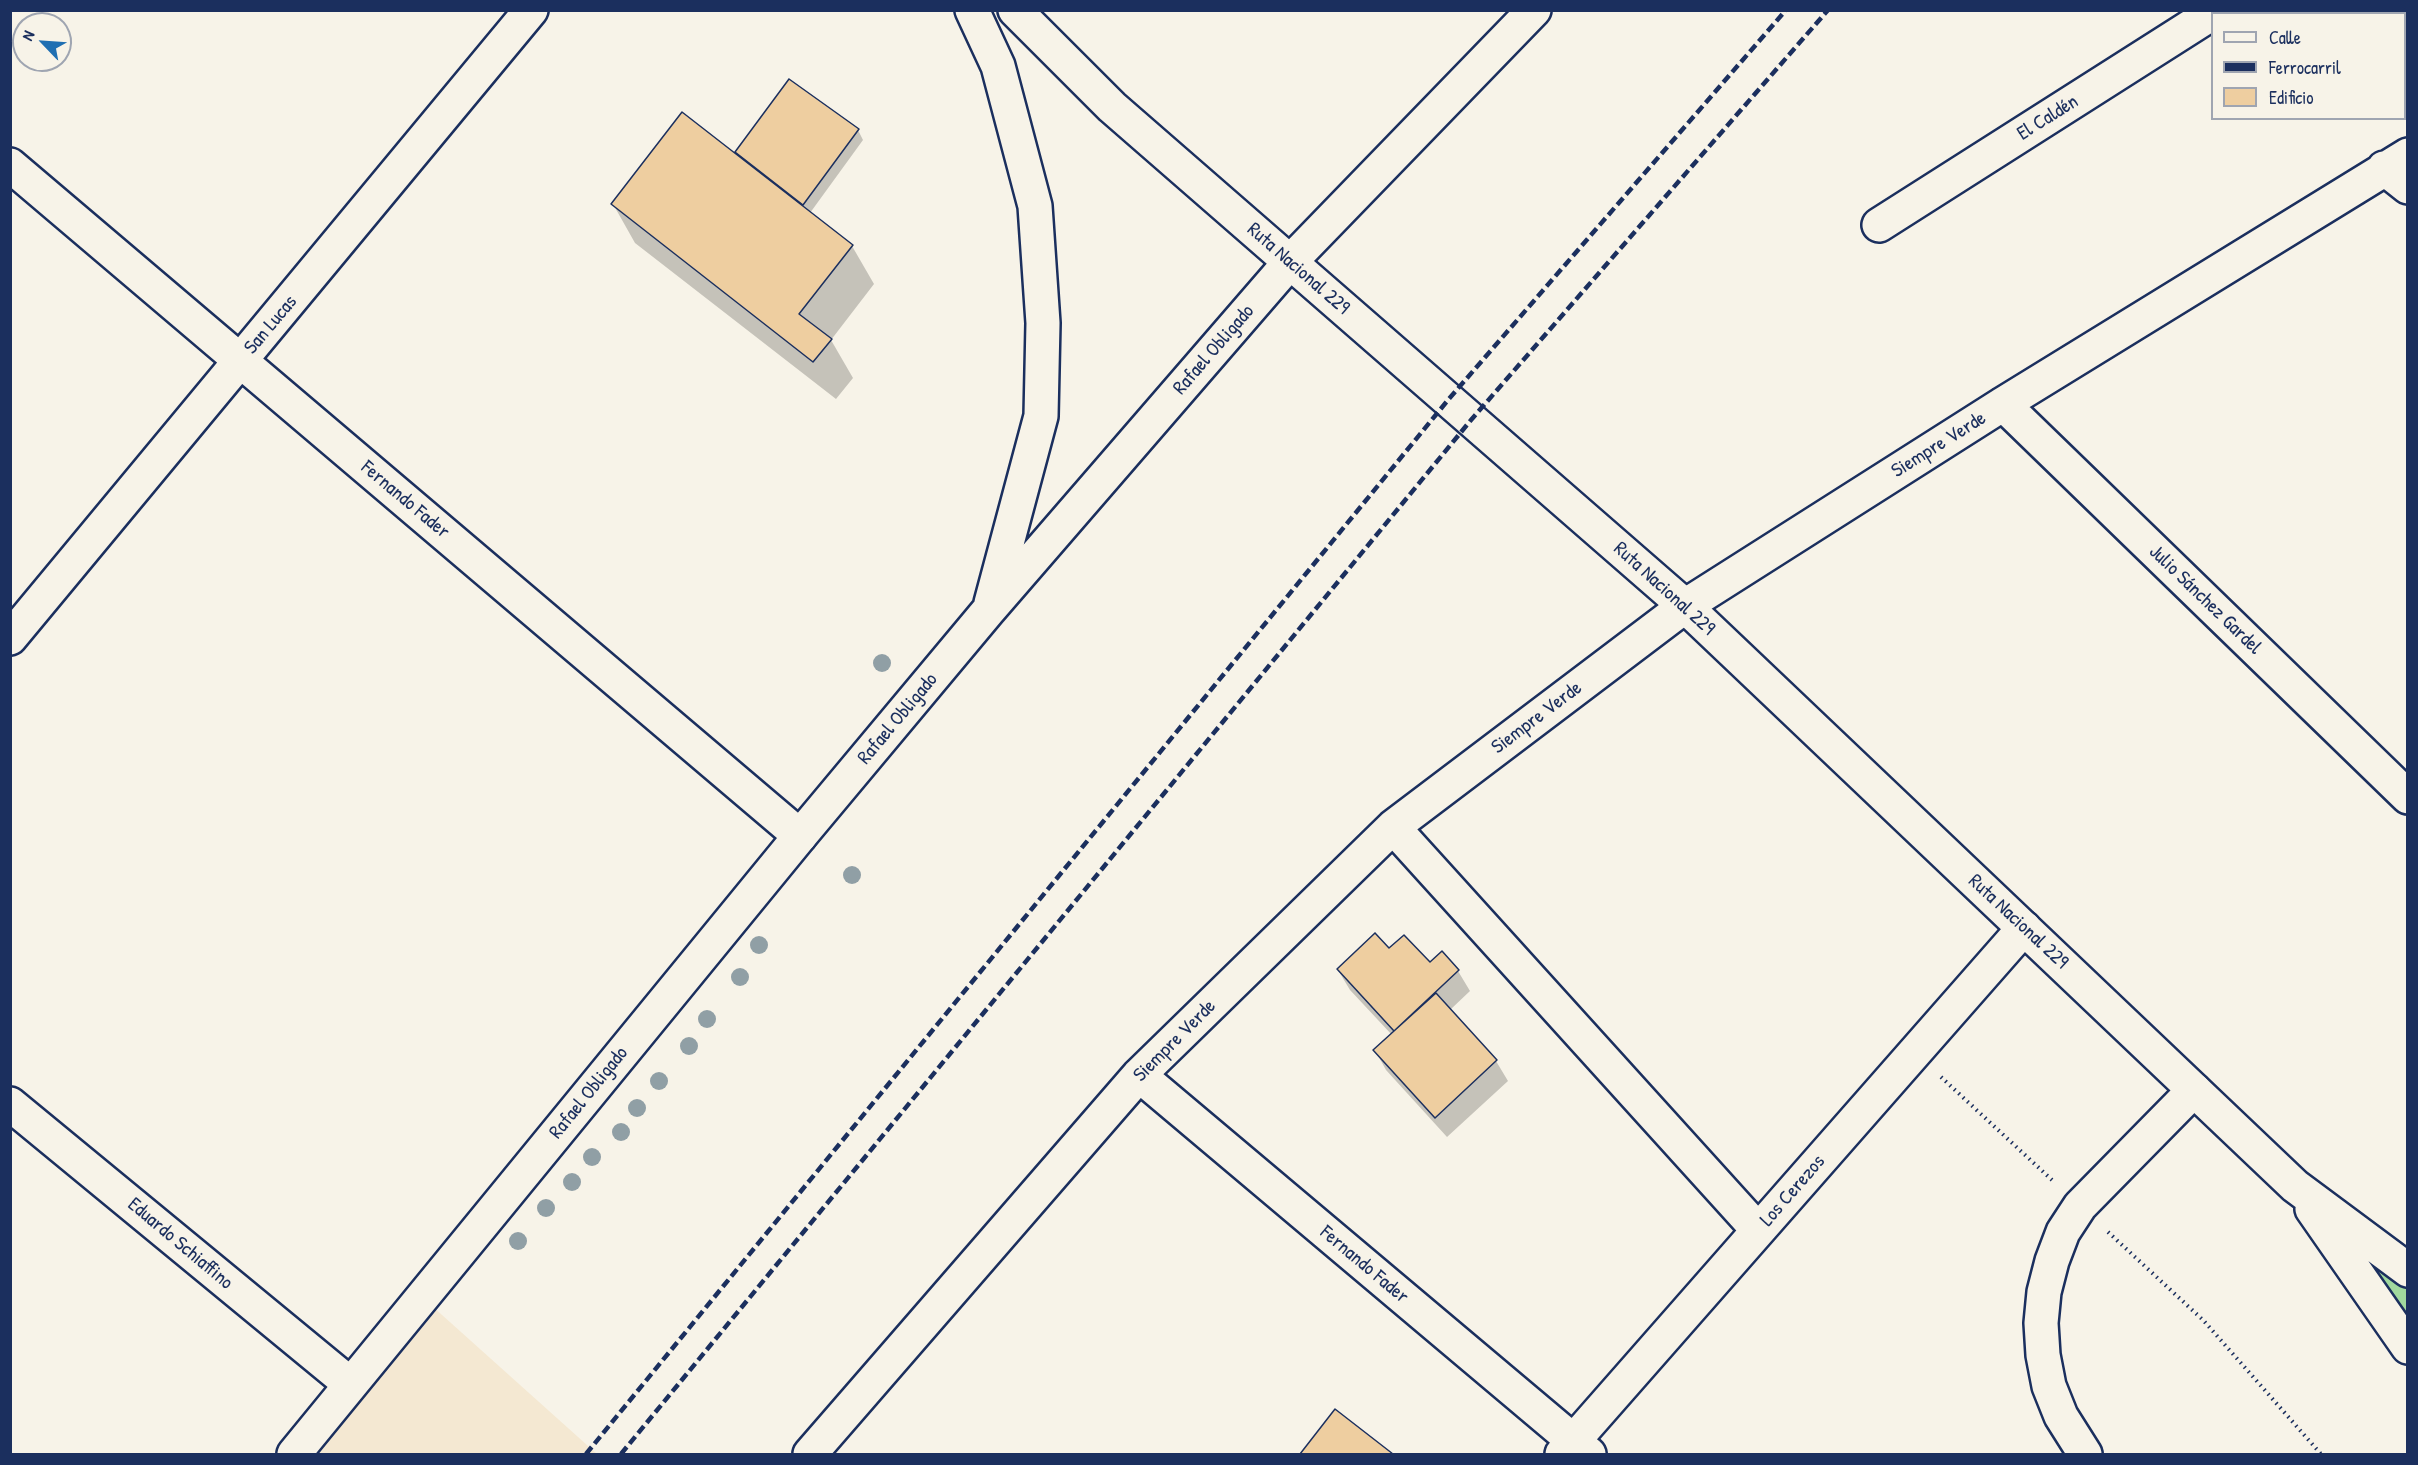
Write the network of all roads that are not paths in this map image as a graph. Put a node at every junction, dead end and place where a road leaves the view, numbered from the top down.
1 (531, 10) edge
2 (972, 10) edge
3 (1015, 10) edge
4 (1534, 10) edge
5 (2211, 14) edge
6 (10, 165) edge
7 (2400, 170) edge
8 (1880, 225) dead end
9 (1290, 262) junction
10 (241, 361) junction
11 (2003, 404) junction
12 (1685, 606) junction
13 (988, 611) junction
14 (10, 638) edge
15 (2408, 797) edge
16 (1393, 828) junction
17 (800, 836) junction
18 (2024, 928) junction
19 (1139, 1075) junction
20 (2194, 1090) junction
21 (10, 1104) edge
22 (2295, 1186) junction
23 (1758, 1230) junction
24 (2408, 1270) edge
25 (2408, 1347) edge
26 (350, 1384) junction
27 (1575, 1450) edge
28 (294, 1455) edge
29 (810, 1455) edge
30 (2085, 1455) edge

1 - 10 main road, San Lucas
2 - 13 main road
3 - 9 main road, Ruta Nacional 229
4 - 9 main road, Rafael Obligado
5 - 8 main road, El Caldén
6 - 10 main road, Fernando Fader
7 - 11 main road, Siempre Verde
9 - 12 main road, Ruta Nacional 229
9 - 13 main road, Rafael Obligado
10 - 14 main road, San Lucas
10 - 17 main road, Fernando Fader
11 - 12 main road, Siempre Verde
11 - 15 main road, Julio Sánchez Gardel
12 - 16 main road, Siempre Verde
12 - 18 main road, Ruta Nacional 229
13 - 17 main road, Rafael Obligado
16 - 19 main road, Siempre Verde
16 - 23 main road
17 - 26 main road, Rafael Obligado
18 - 20 main road, Ruta Nacional 229
18 - 23 main road, Los Cerezos
19 - 27 main road, Fernando Fader
19 - 29 main road, Siempre Verde
20 - 22 main road, Ruta Nacional 229
20 - 30 main road
21 - 26 main road, Eduardo Schiaffino
22 - 24 main road, Ruta Nacional 229
22 - 25 main road, Ruta Nacional 229
23 - 27 main road, Los Cerezos
26 - 28 main road, Rafael Obligado

